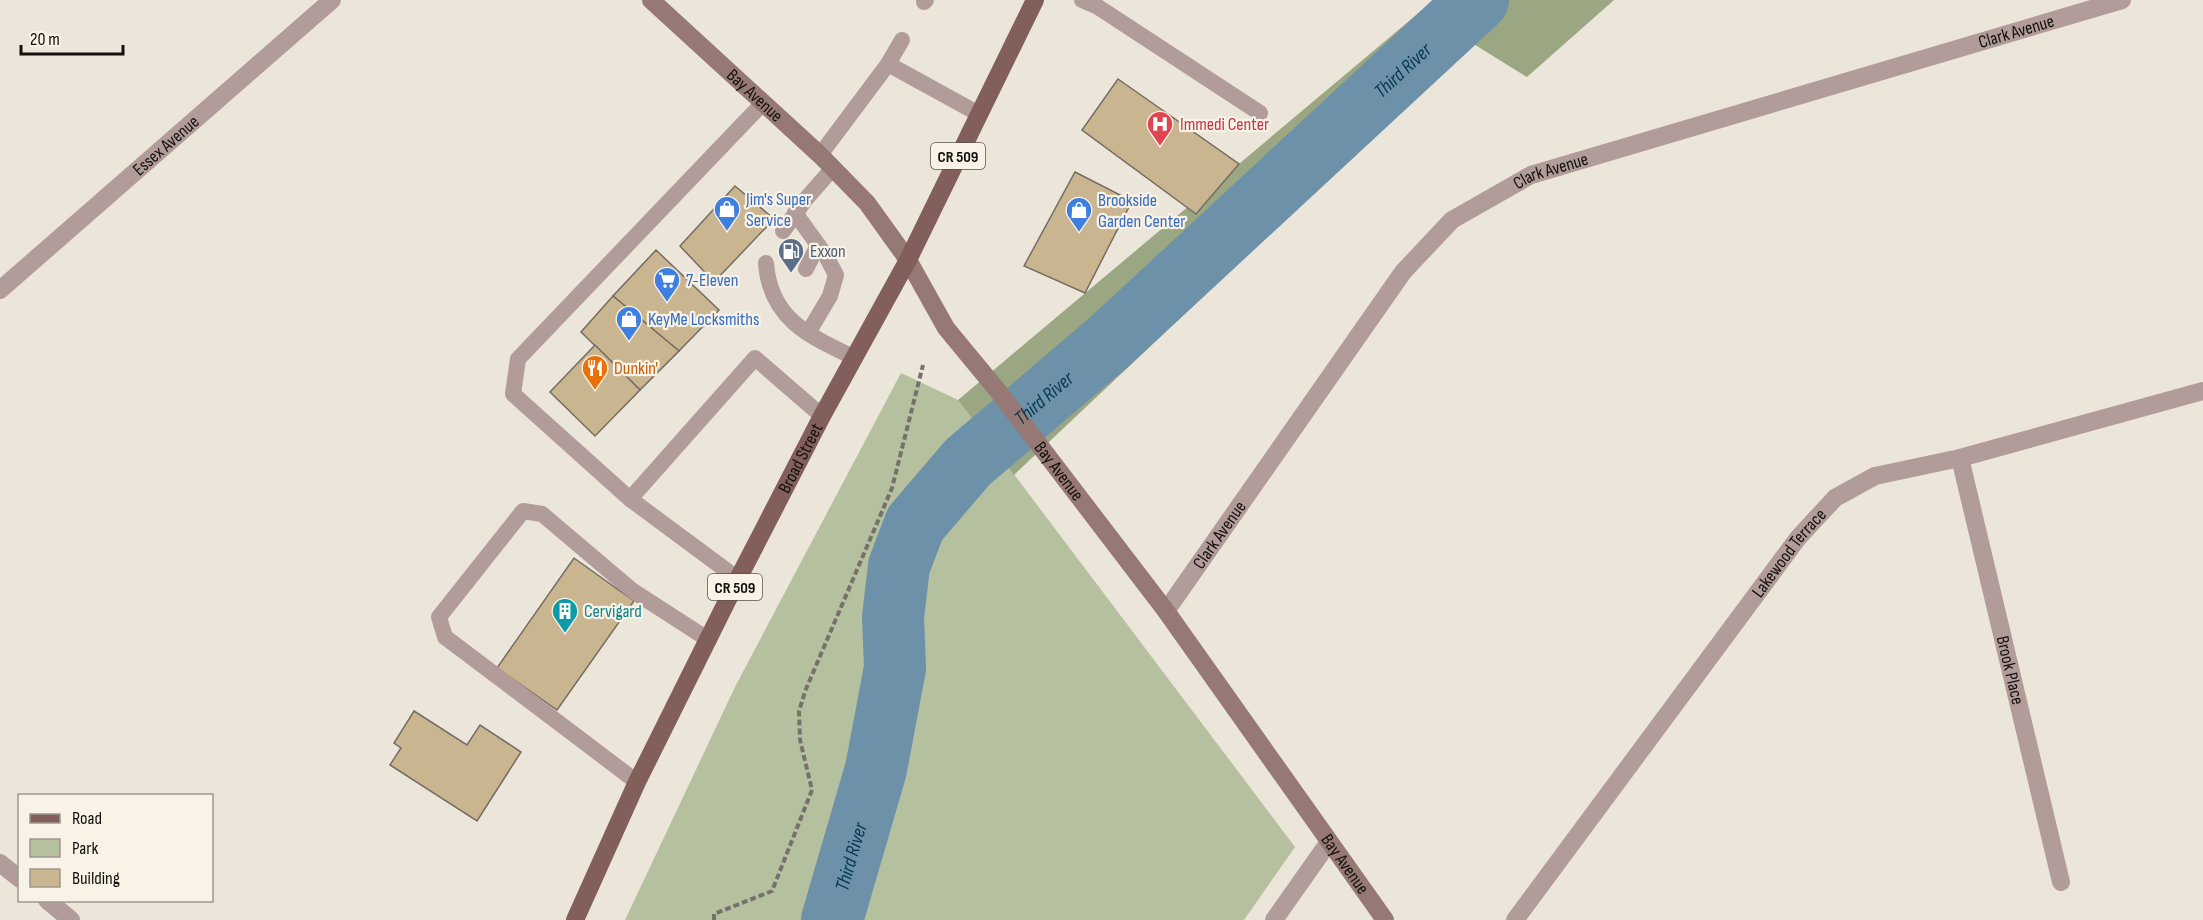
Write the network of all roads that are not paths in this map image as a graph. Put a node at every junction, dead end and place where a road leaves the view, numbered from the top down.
1 (332, 0) edge
2 (651, 0) edge
3 (1035, 0) edge
4 (1082, 0) edge
5 (2122, 0) edge
6 (902, 40) dead end
7 (888, 64) junction
8 (764, 103) junction
9 (1260, 113) dead end
10 (979, 114) junction
11 (827, 161) junction
12 (795, 213) junction
13 (783, 231) dead end
14 (818, 245) junction
15 (908, 260) junction
16 (766, 263) dead end
17 (806, 269) dead end
18 (0, 290) edge
19 (808, 333) junction
20 (855, 358) junction
21 (2203, 391) edge
22 (822, 416) junction
23 (1960, 458) junction
24 (630, 499) junction
25 (738, 579) junction
26 (1166, 611) junction
27 (709, 640) junction
28 (637, 782) junction
29 (1329, 842) junction
30 (0, 863) edge
31 (18, 877) edge
32 (2061, 882) dead end
33 (49, 902) edge
34 (71, 920) edge
35 (575, 920) edge
36 (1274, 920) edge
37 (1385, 920) edge
38 (1515, 920) edge

1 - 18 street, Essex Avenue
2 - 8 street, Bay Avenue
3 - 10 main road, Broad Street / CR 509
4 - 9 lane
5 - 26 street, Clark Avenue
6 - 7 lane
7 - 10 lane
7 - 11 lane
8 - 11 street, Bay Avenue
8 - 24 lane
10 - 15 main road, Broad Street / CR 509
11 - 12 lane
11 - 15 street, Bay Avenue
12 - 13 lane
12 - 14 lane
14 - 17 lane
14 - 19 lane
15 - 20 main road, Broad Street / CR 509
15 - 26 street, Bay Avenue
16 - 19 lane
19 - 20 lane
20 - 22 main road, Broad Street / CR 509
21 - 23 street, Lakewood Terrace
22 - 24 lane
22 - 25 main road, Broad Street / CR 509
23 - 32 street, Brook Place
23 - 38 street, Lakewood Terrace
24 - 25 lane
25 - 27 main road, Broad Street / CR 509
26 - 29 street, Bay Avenue
27 - 28 main road, Broad Street / CR 509
27 - 28 lane
28 - 35 main road, Broad Street / CR 509
29 - 36 street
29 - 37 street, Bay Avenue
30 - 31 street
33 - 34 street

